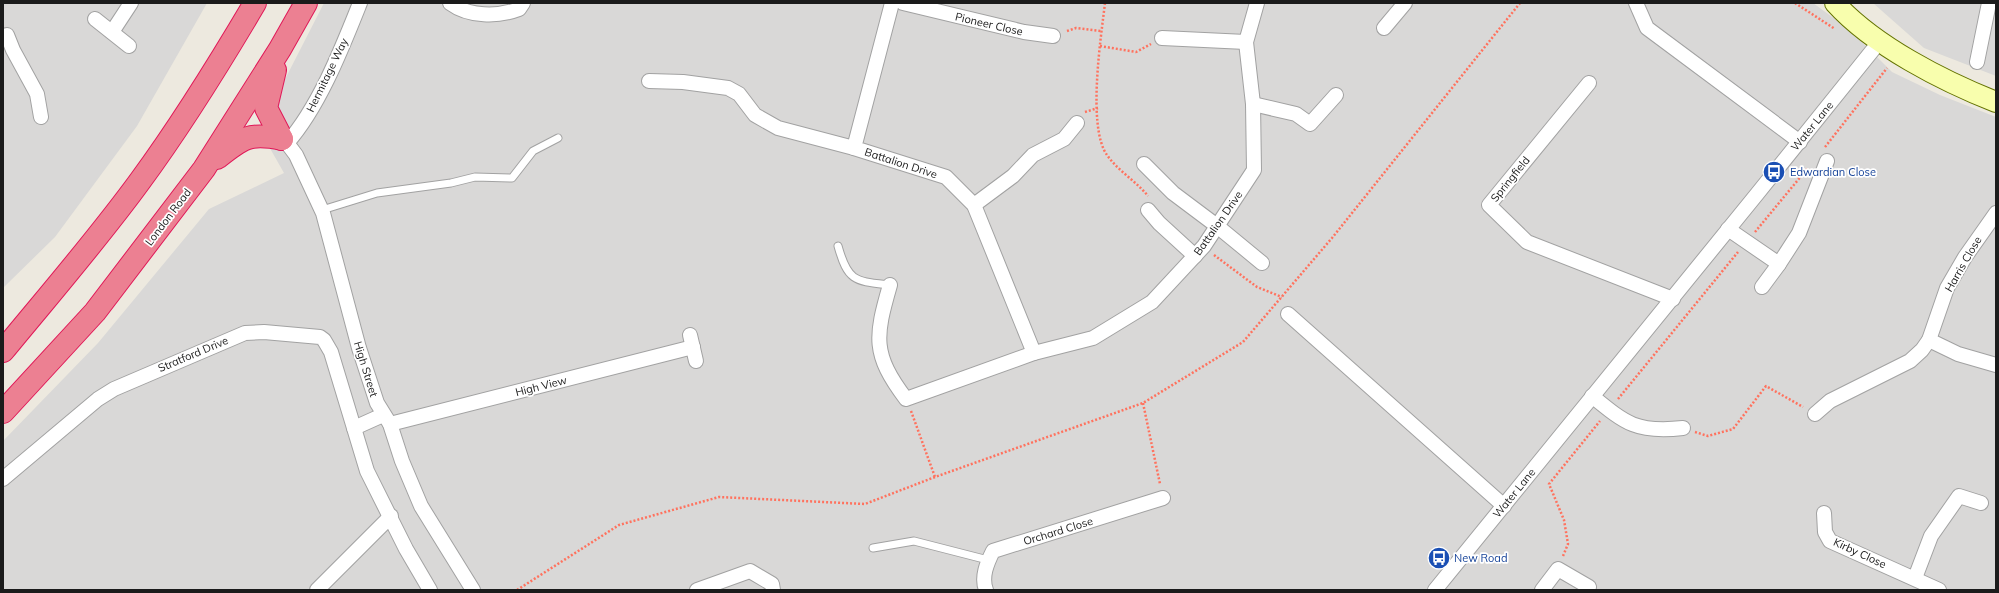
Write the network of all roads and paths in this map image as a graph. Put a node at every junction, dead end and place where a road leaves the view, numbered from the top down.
1 (131, 3) edge
2 (255, 3) edge
3 (306, 3) edge
4 (360, 3) edge
5 (450, 3) edge
6 (523, 3) edge
7 (892, 3) edge
8 (903, 3) edge
9 (1257, 3) edge
10 (1405, 3) edge
11 (1520, 3) edge
12 (1636, 3) edge
13 (1795, 3) edge
14 (1835, 3) edge
15 (1989, 3) edge
16 (94, 19) dead end
17 (1384, 28) dead end
18 (1102, 31) dead end
19 (112, 32) junction
20 (1839, 32) dead end
21 (7, 35) dead end
22 (1053, 36) joint
23 (1162, 38) joint
24 (1246, 42) junction
25 (129, 46) dead end
26 (1100, 46) dead end
27 (1875, 47) junction
28 (280, 49) junction
29 (8, 53) edge
30 (1977, 62) dead end
31 (648, 81) dead end
32 (1589, 83) dead end
33 (1336, 95) dead end
34 (1996, 102) edge
35 (1253, 104) junction
36 (41, 117) dead end
37 (1077, 123) dead end
38 (558, 138) dead end
39 (285, 141) junction
40 (1800, 142) junction
41 (854, 148) junction
42 (1825, 156) joint
43 (1144, 164) dead end
44 (204, 169) junction
45 (1808, 169) dead end
46 (974, 205) junction
47 (322, 210) junction
48 (1148, 210) dead end
49 (1996, 214) edge
50 (1217, 226) junction
51 (1728, 229) junction
52 (1746, 242) junction
53 (838, 246) dead end
54 (1195, 256) junction
55 (1262, 263) dead end
56 (1779, 264) junction
57 (890, 285) joint
58 (1762, 287) dead end
59 (49, 295) junction
60 (1283, 295) junction
61 (1674, 299) junction
62 (1279, 300) junction
63 (1288, 314) dead end
64 (3, 338) edge
65 (1929, 340) junction
66 (3, 351) edge
67 (1034, 353) junction
68 (696, 361) dead end
69 (1996, 365) edge
70 (1592, 396) junction
71 (906, 399) junction
72 (1143, 403) junction
73 (1609, 410) junction
74 (3, 412) edge
75 (1815, 414) joint
76 (386, 419) junction
77 (354, 428) junction
78 (1683, 428) joint
79 (934, 477) junction
80 (3, 479) edge
81 (1163, 498) joint
82 (1981, 503) dead end
83 (1504, 506) junction
84 (1824, 513) dead end
85 (391, 516) junction
86 (873, 548) dead end
87 (988, 560) junction
88 (1558, 569) junction
89 (1915, 578) junction
90 (1589, 587) dead end
91 (317, 590) edge
92 (430, 590) edge
93 (473, 590) edge
94 (517, 590) edge
95 (697, 590) edge
96 (773, 590) edge
97 (986, 590) edge
98 (1435, 590) edge
99 (1542, 590) edge
100 (1939, 590) edge

1 - 19 street
2 - 59 highway
3 - 28 highway, London Road
4 - 39 street, Hermitage Way
5 - 6 street
7 - 41 street, Battalion Drive
8 - 22 street, Pioneer Close
9 - 24 street, Battalion Drive
10 - 17 street
11 - 60 path
12 - 40 street
13 - 20 path
14 - 27 main road
15 - 30 street
16 - 19 street
18 - 22 path
19 - 25 street
21 - 29 street
23 - 24 street
23 - 26 path
24 - 35 street, Battalion Drive
27 - 34 main road
27 - 40 street, Water Lane
27 - 42 path
28 - 39 highway
28 - 44 highway, London Road
29 - 36 street
31 - 41 street
32 - 61 street, Springfield
33 - 35 street
35 - 50 street, Battalion Drive
37 - 46 street
38 - 47 lane
39 - 44 highway
39 - 47 street, High Street
40 - 51 street, Water Lane
41 - 46 street, Battalion Drive
42 - 56 street
43 - 50 street
44 - 74 highway, London Road
45 - 52 path
46 - 67 street, Battalion Drive
47 - 76 street, High Street
48 - 54 street
49 - 65 street, Harris Close
50 - 54 street, Battalion Drive
50 - 55 street
51 - 52 street
51 - 61 street, Water Lane
52 - 56 street
52 - 73 path
53 - 57 lane
54 - 67 street, Battalion Drive
56 - 58 street
57 - 71 street
59 - 64 highway
59 - 66 highway
60 - 62 path
60 - 62 path
61 - 70 street, Water Lane
62 - 72 path
63 - 83 street
65 - 69 street
65 - 75 street, Harris Close
67 - 71 street, Battalion Drive
68 - 76 street, High View
70 - 73 street
70 - 83 street, Water Lane
71 - 79 path
72 - 79 path
72 - 81 path
73 - 78 street
73 - 88 path
75 - 78 path
76 - 77 street
76 - 93 street, High Street
77 - 80 street, Stratford Drive
77 - 85 street, Stratford Drive
79 - 94 path
81 - 87 street, Orchard Close
82 - 89 street
83 - 98 street, Water Lane
84 - 89 street, Kirby Close
85 - 91 street
85 - 92 street, Stratford Drive
86 - 87 lane
87 - 97 street
88 - 90 street
88 - 99 street
89 - 100 street, Kirby Close
95 - 96 street

